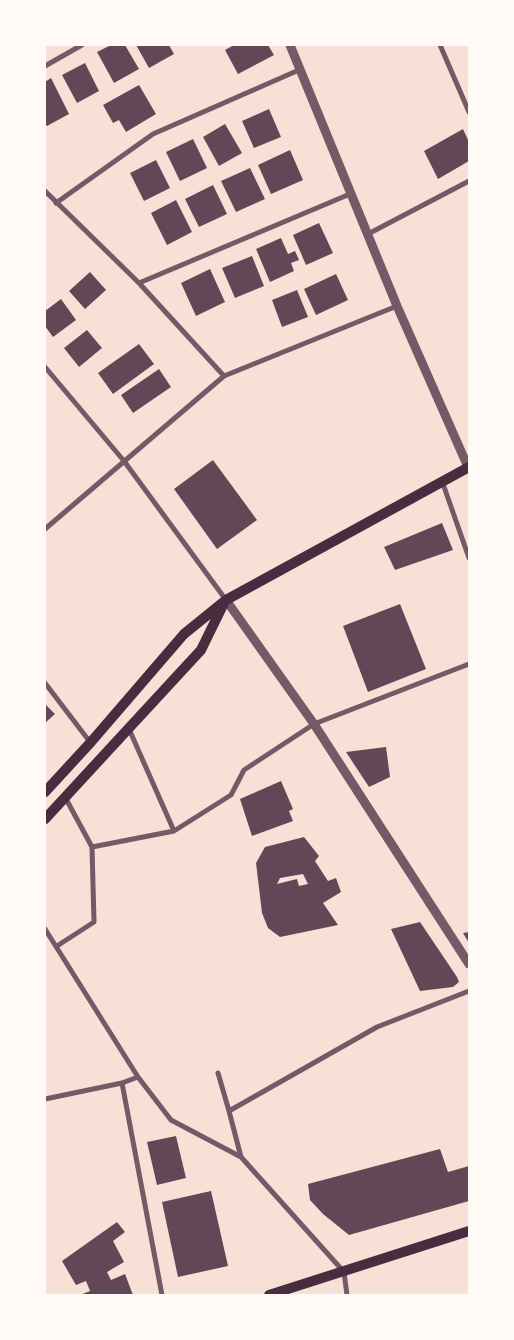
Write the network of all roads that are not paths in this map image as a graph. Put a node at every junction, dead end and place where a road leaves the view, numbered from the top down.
1 (82, 45) edge
2 (290, 45) edge
3 (440, 45) edge
4 (45, 66) edge
5 (299, 70) junction
6 (469, 112) edge
7 (469, 181) edge
8 (45, 190) edge
9 (350, 194) junction
10 (56, 202) junction
11 (368, 234) junction
12 (139, 283) junction
13 (397, 306) junction
14 (46, 370) edge
15 (224, 376) junction
16 (124, 461) junction
17 (469, 467) edge
18 (442, 481) junction
19 (45, 529) edge
20 (469, 558) edge
21 (226, 600) junction
22 (469, 664) edge
23 (45, 682) edge
24 (314, 724) junction
25 (129, 729) junction
26 (91, 742) junction
27 (45, 792) edge
28 (65, 796) junction
29 (45, 819) edge
30 (174, 832) junction
31 (92, 847) junction
32 (45, 928) edge
33 (57, 946) junction
34 (469, 964) edge
35 (469, 991) edge
36 (218, 1073) dead end
37 (138, 1077) junction
38 (122, 1083) junction
39 (45, 1099) edge
40 (229, 1111) junction
41 (241, 1157) junction
42 (469, 1231) edge
43 (344, 1272) junction
44 (162, 1295) edge
45 (269, 1295) edge
46 (347, 1295) edge

1 - 4 street
2 - 5 street
3 - 6 street
5 - 9 street
5 - 10 street
7 - 11 street
8 - 10 street
9 - 11 street
9 - 12 street
10 - 12 street
11 - 13 street
12 - 15 street
13 - 15 street
13 - 17 street
14 - 16 street
15 - 16 street
16 - 19 street
16 - 21 street
17 - 18 main road
18 - 20 street
18 - 21 main road
21 - 24 street
21 - 25 main road
21 - 26 main road
22 - 24 street
23 - 26 street
24 - 30 street
24 - 34 street
25 - 28 main road
25 - 30 street
26 - 27 main road
28 - 29 main road
28 - 31 street
30 - 31 street
31 - 33 street
32 - 33 street
33 - 37 street
35 - 40 street
36 - 40 street
37 - 38 street
37 - 41 street
38 - 39 street
38 - 44 street
40 - 41 street
41 - 43 street
42 - 43 main road
43 - 45 main road
43 - 46 street

